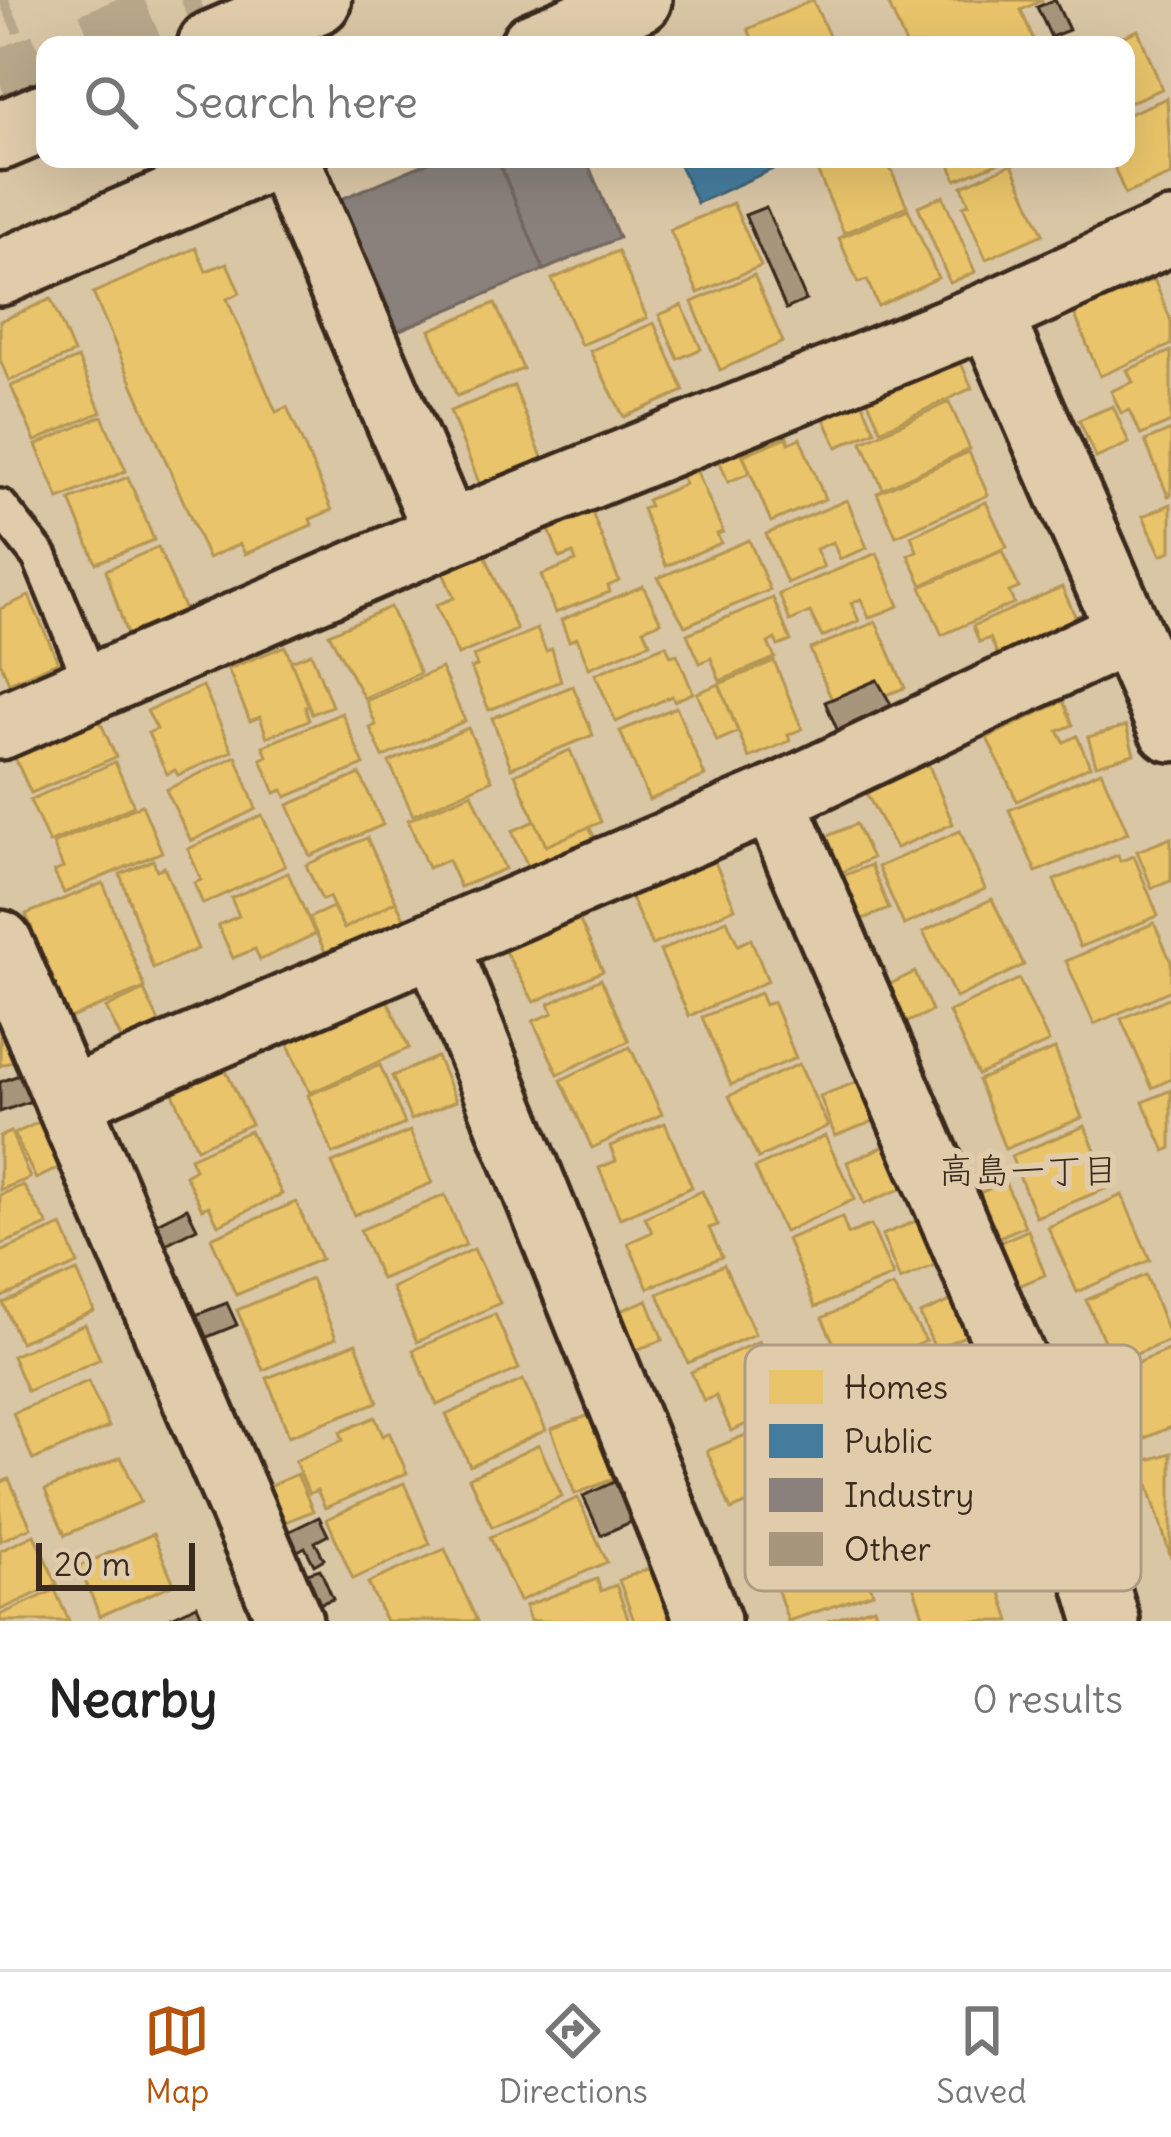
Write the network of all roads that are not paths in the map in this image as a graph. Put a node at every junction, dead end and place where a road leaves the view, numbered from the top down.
1 (317, 0) edge
2 (639, 0) edge
3 (233, 36) edge
4 (554, 36) edge
5 (36, 120) edge
6 (0, 136) edge
7 (246, 168) edge
8 (291, 168) edge
9 (1171, 232) edge
10 (0, 273) edge
11 (990, 314) junction
12 (0, 507) edge
13 (447, 534) junction
14 (1128, 631) junction
15 (94, 688) junction
16 (0, 727) edge
17 (1171, 729) edge
18 (773, 799) junction
19 (0, 943) edge
20 (437, 945) junction
21 (67, 1100) junction
22 (1006, 1345) edge
23 (1098, 1591) edge
24 (290, 1621) edge
25 (708, 1621) edge
26 (1107, 1621) edge

1 - 3 highway
2 - 4 street
5 - 6 highway
7 - 10 street
8 - 13 street
9 - 11 street
11 - 13 street
11 - 14 street
12 - 15 lane
13 - 15 street
14 - 17 street
14 - 18 street
15 - 16 street
18 - 20 street
18 - 22 street
19 - 21 street
20 - 21 street
20 - 25 street
21 - 24 street
23 - 26 street

